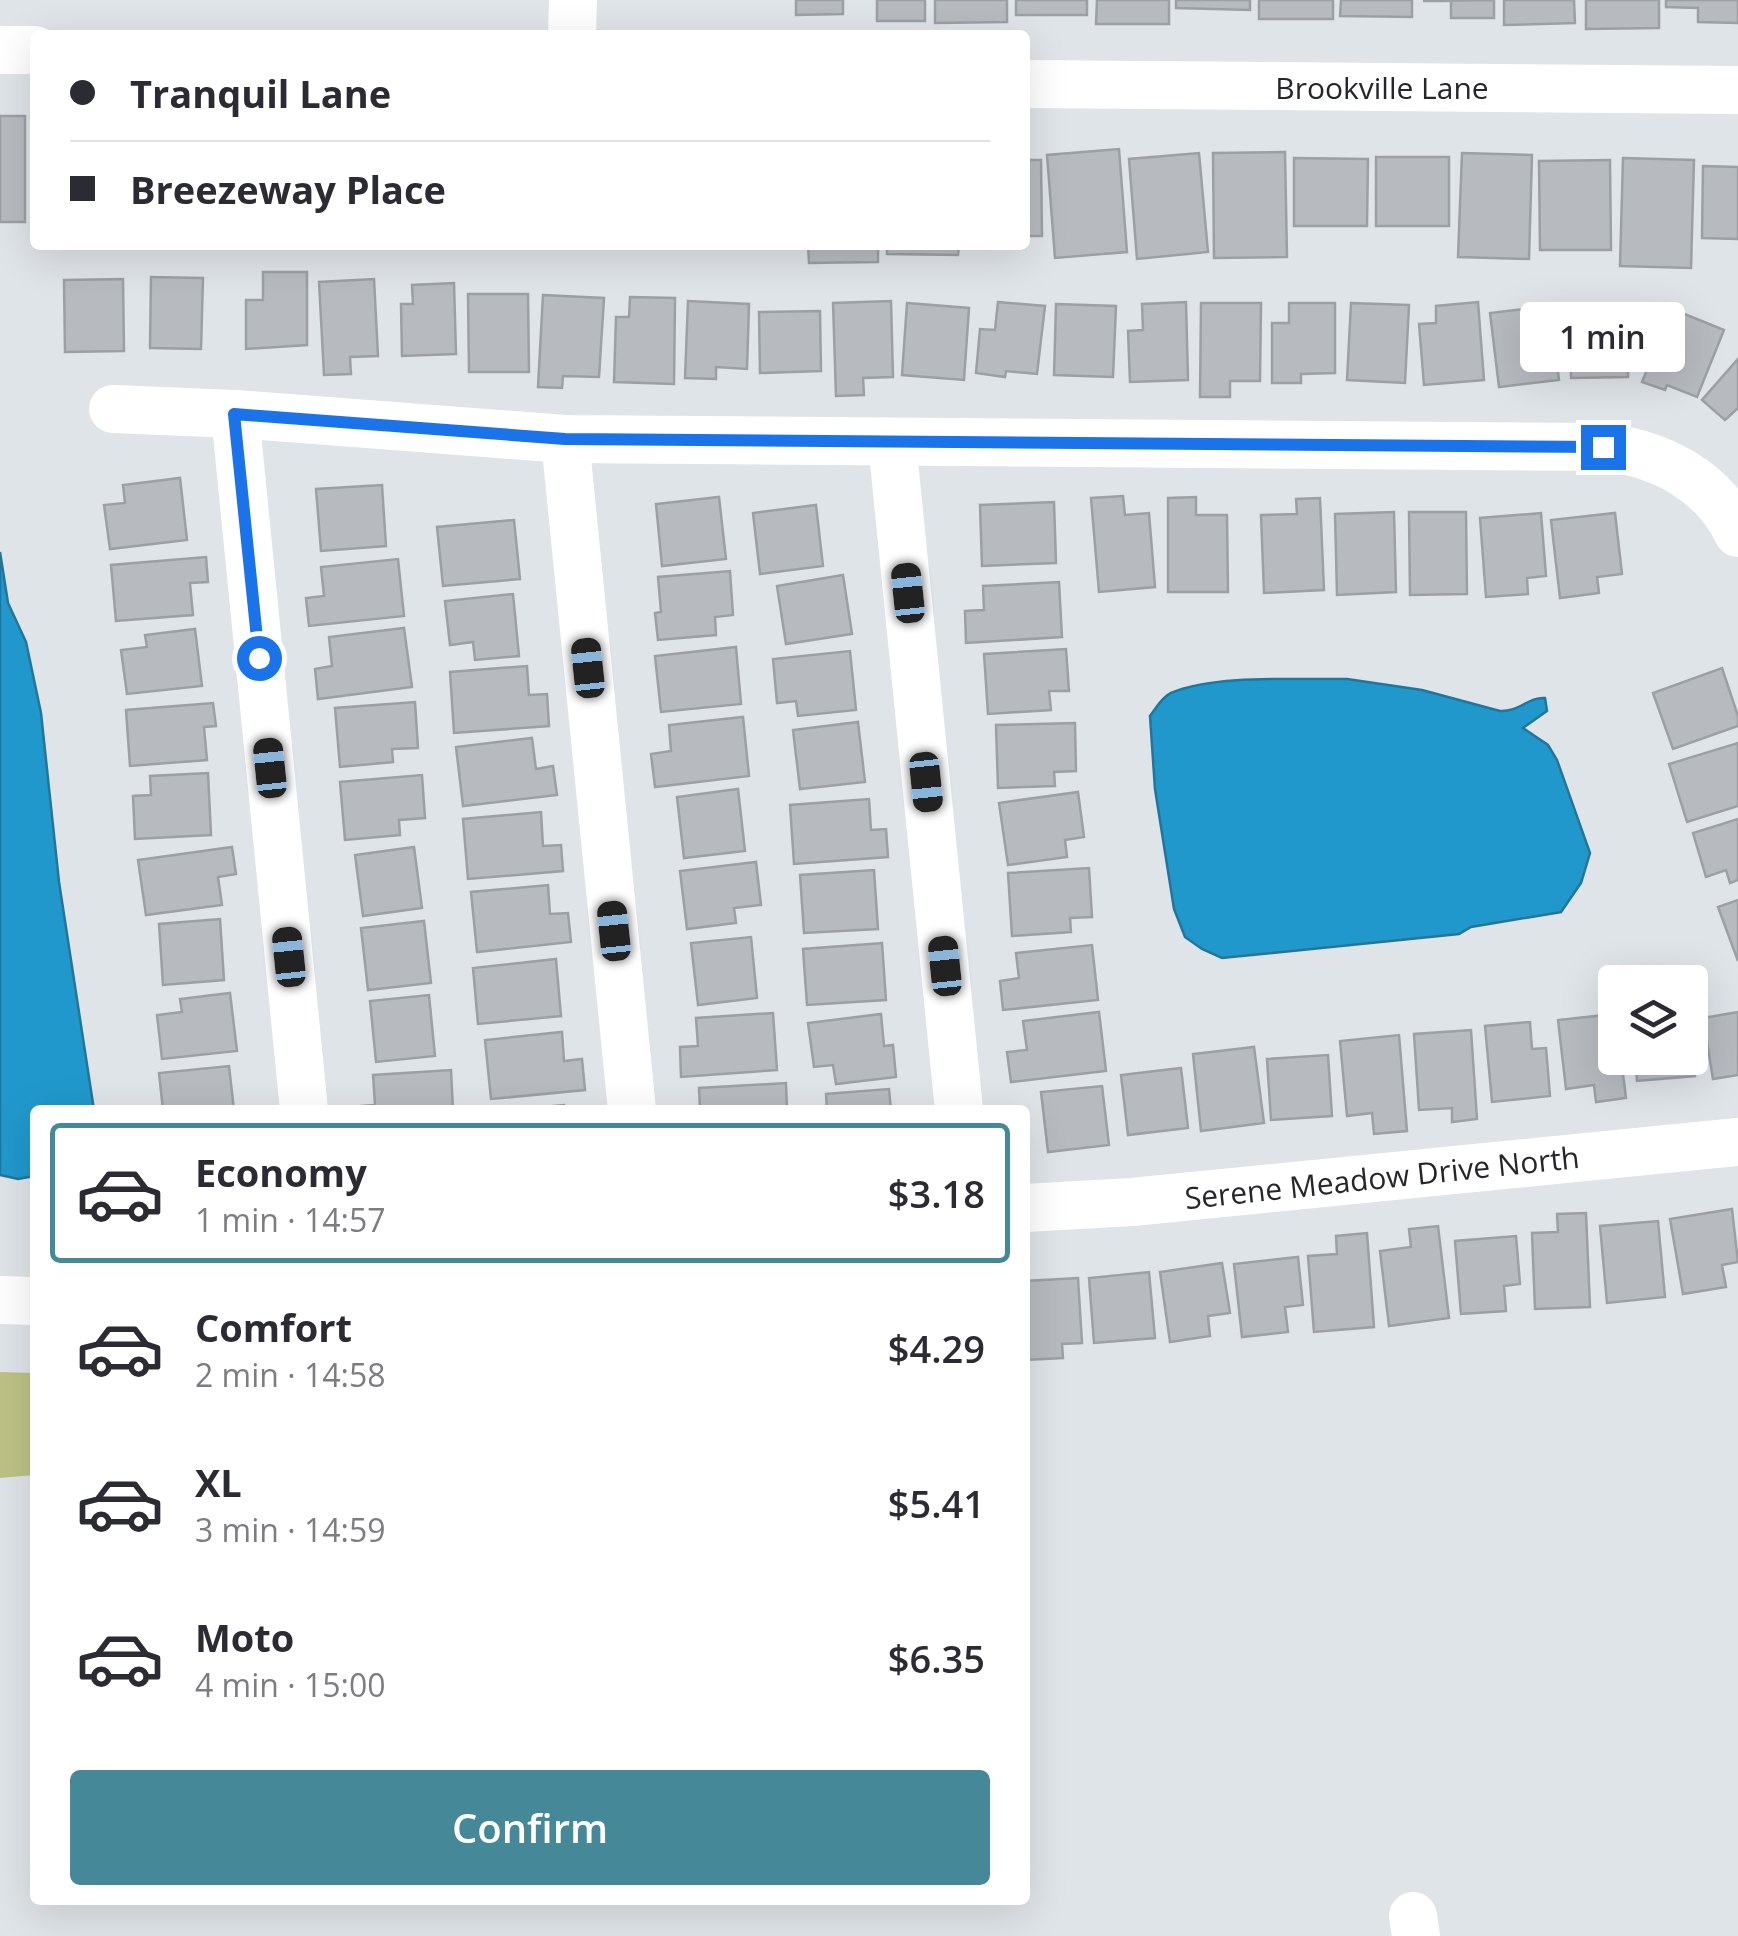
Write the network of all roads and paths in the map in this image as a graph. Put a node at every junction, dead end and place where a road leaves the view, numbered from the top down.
1 (573, 0) edge
2 (572, 30) edge
3 (0, 50) edge
4 (30, 50) edge
5 (1030, 84) edge
6 (1738, 90) edge
7 (113, 409) dead end
8 (234, 414) junction
9 (565, 439) junction
10 (892, 442) junction
11 (1738, 534) edge
12 (303, 1105) edge
13 (632, 1105) edge
14 (958, 1105) edge
15 (1738, 1142) edge
16 (1030, 1208) edge
17 (0, 1300) edge
18 (30, 1301) edge

1 - 2 street
3 - 4 street
5 - 6 street, Brookville Lane
7 - 8 street
8 - 9 street
8 - 12 street
9 - 10 street
9 - 13 street
10 - 11 street
10 - 14 street
15 - 16 street, Serene Meadow Drive North
17 - 18 street

